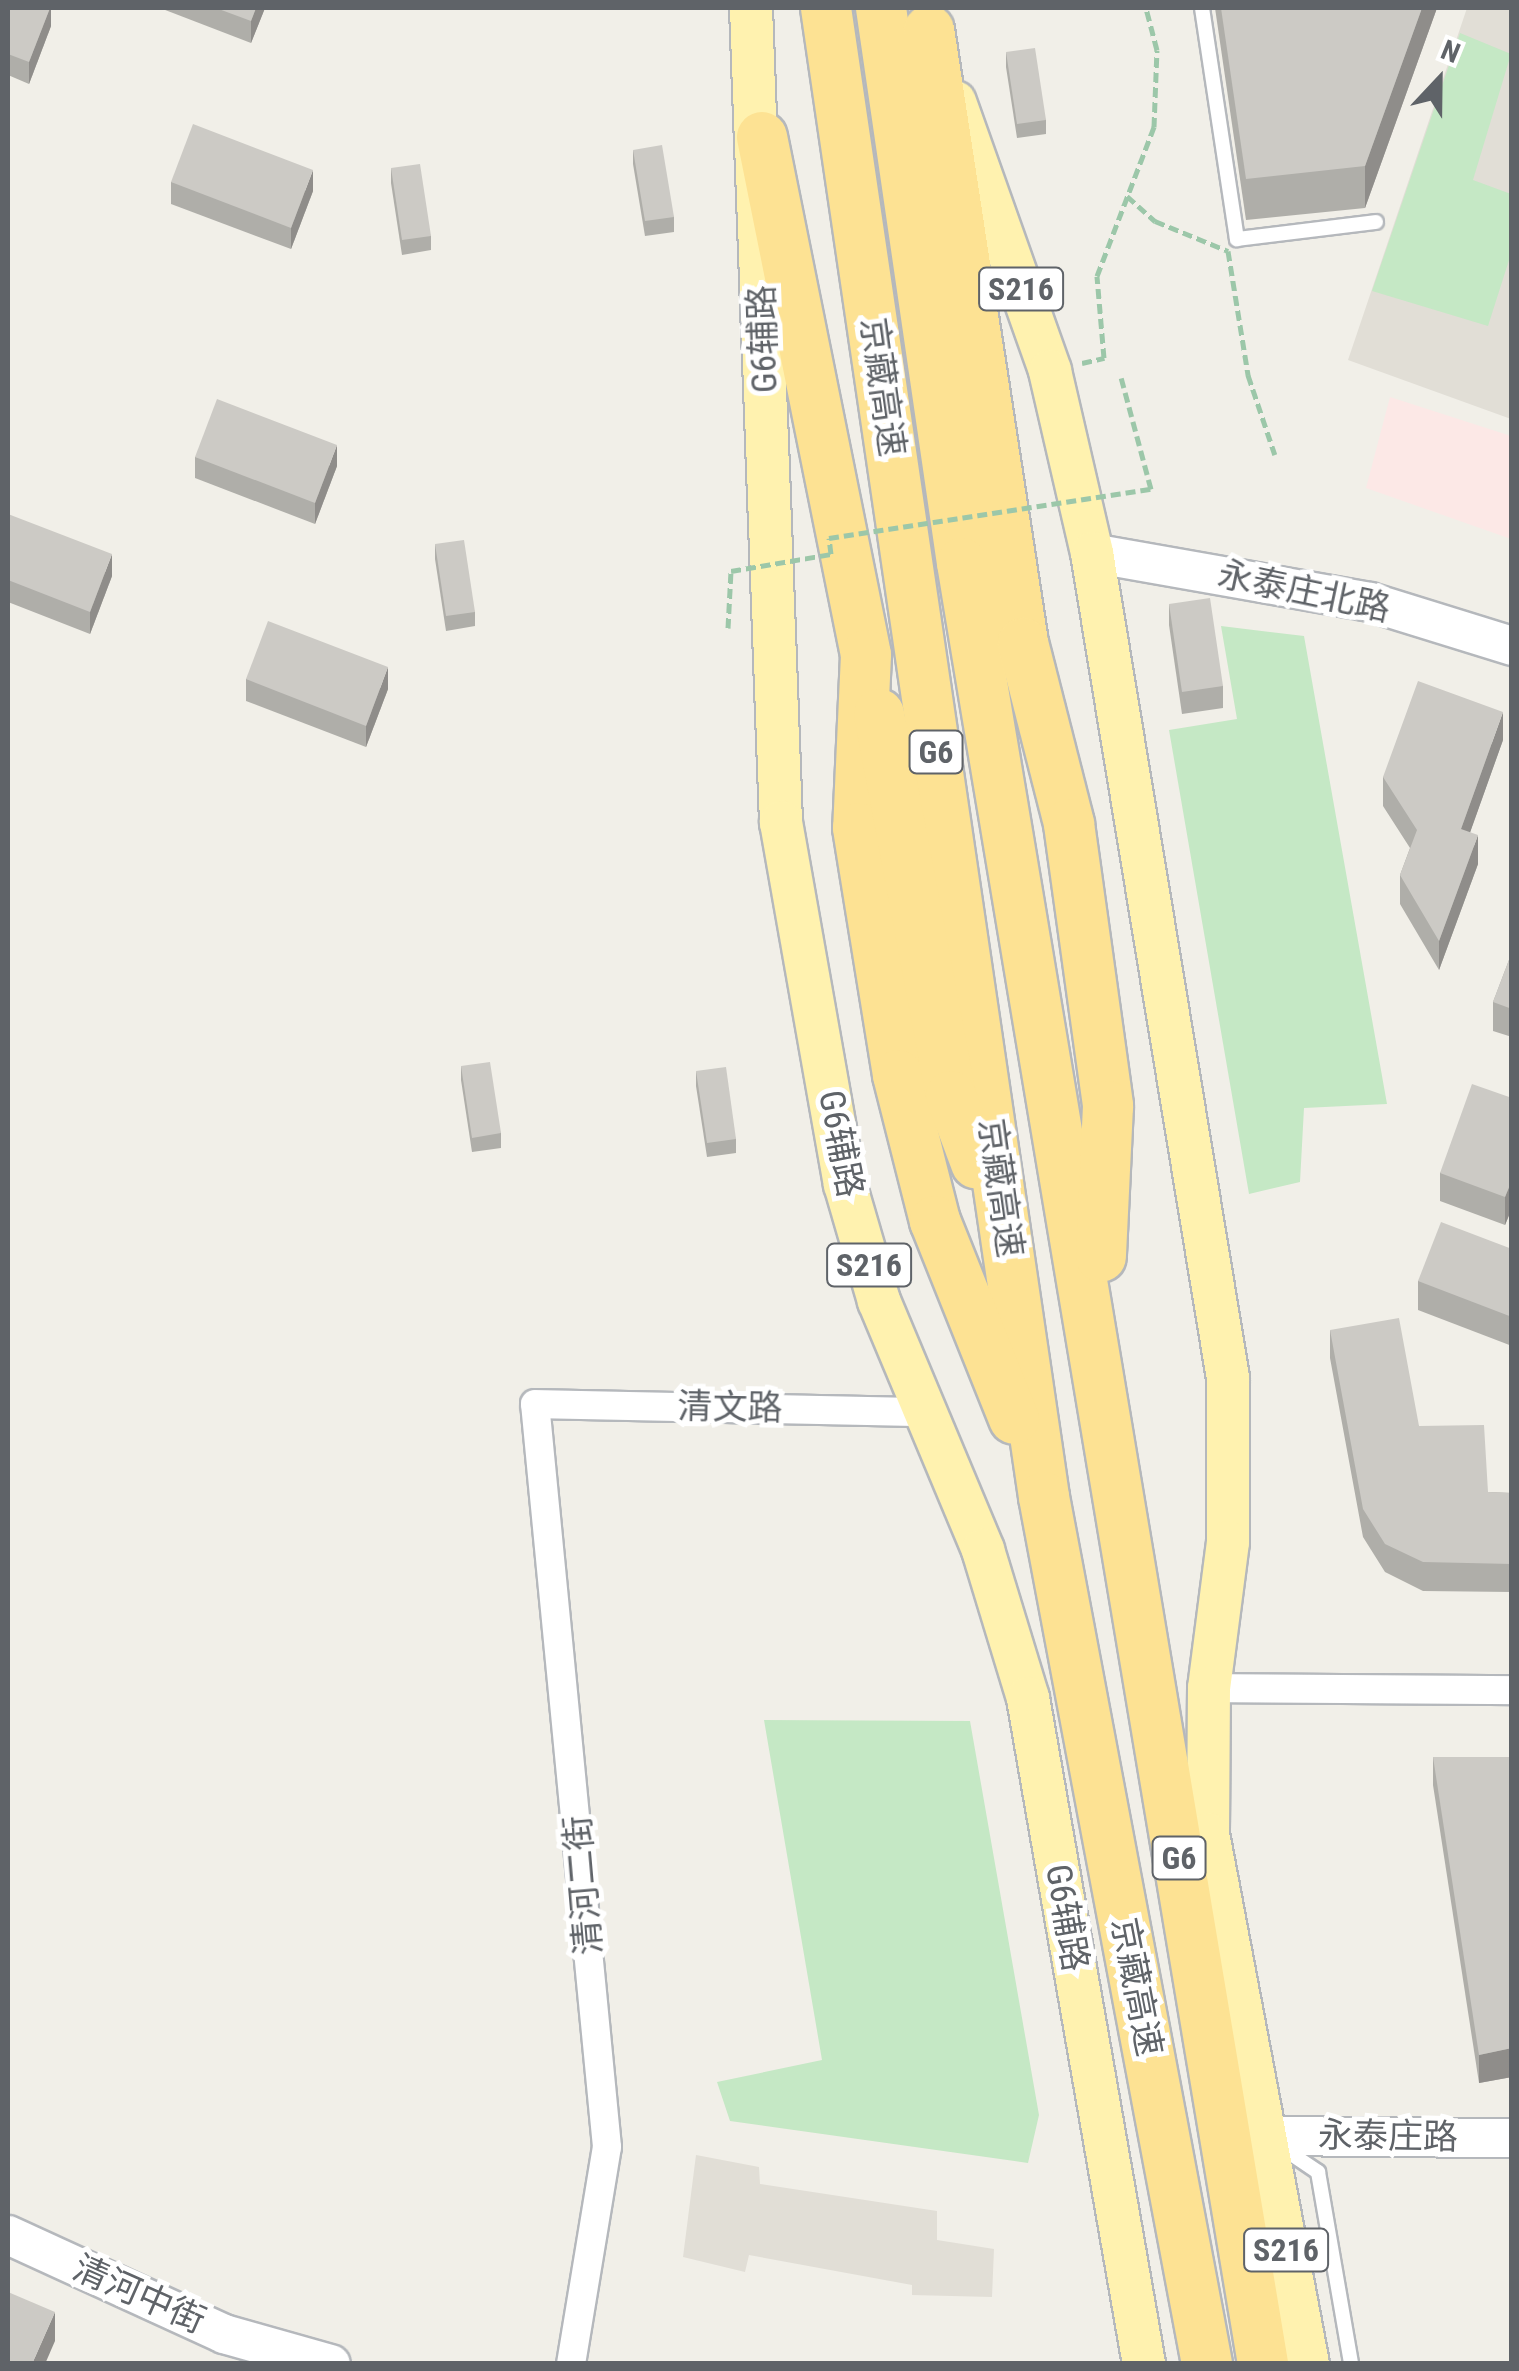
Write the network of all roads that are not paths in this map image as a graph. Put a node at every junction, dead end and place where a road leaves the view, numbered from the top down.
1 (751, 8) edge
2 (826, 8) edge
3 (881, 8) edge
4 (1202, 8) edge
5 (927, 19) edge
6 (762, 138) junction
7 (1376, 222) dead end
8 (1092, 553) junction
9 (1512, 646) edge
10 (866, 656) junction
11 (1009, 1250) junction
12 (1096, 1352) junction
13 (535, 1404) joint
14 (925, 1412) junction
15 (1044, 1496) junction
16 (1208, 1688) junction
17 (1512, 1690) edge
18 (1264, 2136) junction
19 (1511, 2143) edge
20 (8, 2235) edge
21 (331, 2364) edge
22 (570, 2364) edge
23 (1144, 2364) edge
24 (1207, 2364) edge
25 (1262, 2364) edge
26 (1308, 2364) edge
27 (1351, 2364) edge

1 - 6 main road, G6辅路 / S216
2 - 11 highway, 京藏高速 / G6
3 - 12 highway, 京藏高速 / G6
4 - 7 lane
5 - 8 main road, S216
5 - 12 highway
6 - 10 highway
6 - 14 main road, G6辅路 / S216
8 - 9 street, 永泰庄北路
8 - 16 main road, S216
10 - 11 highway
10 - 15 highway
11 - 15 highway, 京藏高速 / G6
12 - 25 highway, 京藏高速 / G6
13 - 14 street, 清文路
13 - 22 street, 清河二街
14 - 23 main road, G6辅路 / S216
15 - 24 highway, 京藏高速 / G6
16 - 17 street
16 - 18 main road, S216
18 - 19 street, 永泰庄路
18 - 26 main road, S216
18 - 27 lane
20 - 21 street, 清河中街

